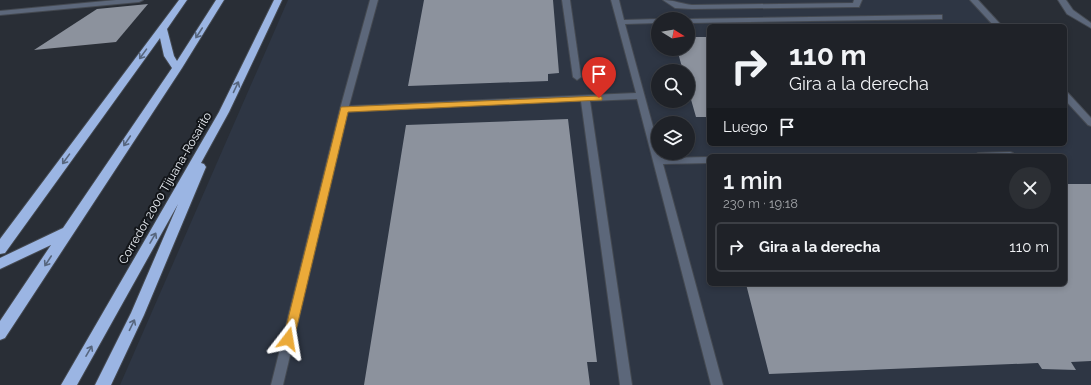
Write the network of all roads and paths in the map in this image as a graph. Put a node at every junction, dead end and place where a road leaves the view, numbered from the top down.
1 (139, 0) edge
2 (182, 0) edge
3 (220, 0) edge
4 (278, 0) edge
5 (374, 0) edge
6 (566, 0) edge
7 (615, 0) edge
8 (668, 0) edge
9 (858, 0) edge
10 (974, 0) edge
11 (1062, 0) edge
12 (0, 13) edge
13 (939, 17) dead end
14 (651, 21) edge
15 (695, 21) edge
16 (621, 22) junction
17 (996, 24) edge
18 (1091, 26) edge
19 (162, 28) junction
20 (177, 68) junction
21 (577, 77) dead end
22 (640, 96) junction
23 (1067, 97) edge
24 (585, 99) junction
25 (344, 109) junction
26 (224, 112) junction
27 (1091, 122) edge
28 (707, 160) edge
29 (658, 161) junction
30 (67, 232) junction
31 (0, 249) edge
32 (0, 264) edge
33 (0, 333) edge
34 (69, 385) edge
35 (103, 385) edge
36 (277, 385) edge
37 (626, 385) edge
38 (717, 385) edge

1 - 12 lane
2 - 19 highway
3 -> 20 highway
26 -> 4 highway, Corredor 2000 Tijuana-Rosarito
5 - 25 lane
6 - 21 lane
7 - 16 lane
8 - 9 lane
10 - 17 lane
11 - 18 lane
13 - 15 lane
14 - 16 lane
16 - 22 lane
19 - 20 highway
19 -> 31 highway
20 -> 30 highway
22 - 24 lane
22 - 29 lane
23 - 27 lane
24 - 25 lane
24 - 37 lane
25 - 36 lane
34 -> 26 highway, Corredor 2000 Tijuana-Rosarito
35 -> 26 highway
28 - 29 lane
29 - 38 lane
30 - 32 highway
30 -> 33 highway

